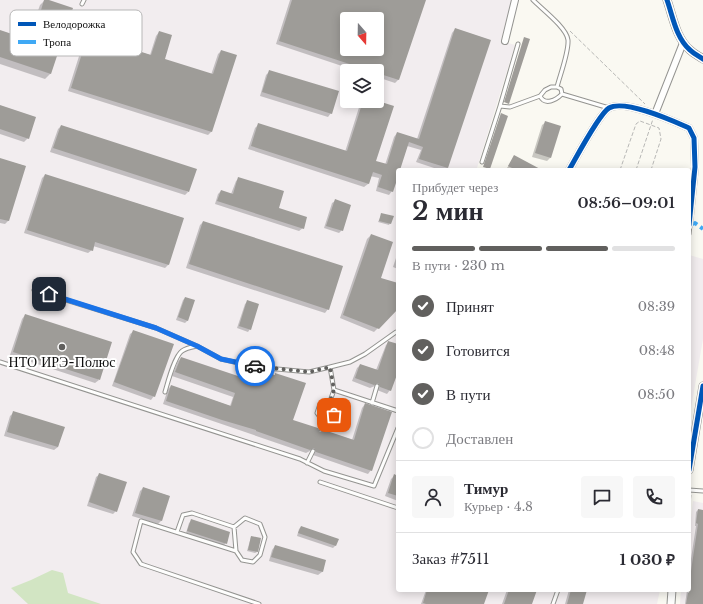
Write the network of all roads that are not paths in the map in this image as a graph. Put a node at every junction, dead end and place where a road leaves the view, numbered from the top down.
1 (84, 0) edge
2 (515, 0) edge
3 (533, 0) edge
4 (667, 0) edge
5 (82, 4) dead end
6 (505, 41) dead end
7 (683, 43) junction
8 (518, 44) dead end
9 (703, 60) edge
10 (557, 87) junction
11 (562, 94) junction
12 (540, 96) junction
13 (500, 106) junction
14 (610, 108) junction
15 (655, 114) junction
16 (482, 162) dead end
17 (570, 168) edge
18 (691, 206) edge
19 (34, 290) dead end
20 (396, 332) edge
21 (197, 346) junction
22 (0, 362) edge
23 (330, 367) junction
24 (377, 386) dead end
25 (703, 386) edge
26 (334, 390) junction
27 (165, 392) dead end
28 (330, 401) junction
29 (372, 403) junction
30 (396, 410) edge
31 (322, 420) junction
32 (321, 429) dead end
33 (396, 433) edge
34 (313, 451) dead end
35 (691, 458) edge
36 (307, 463) junction
37 (320, 482) dead end
38 (691, 490) edge
39 (703, 491) edge
40 (396, 507) edge
41 (234, 527) junction
42 (177, 532) junction
43 (236, 551) junction
44 (557, 592) edge
45 (672, 592) edge
46 (259, 604) edge
47 (553, 604) edge
48 (670, 604) edge

1 - 5 lane
2 - 6 street
3 - 10 lane
4 - 7 street
7 - 9 street
7 - 15 street
8 - 13 lane
10 - 11 lane
10 - 12 lane
11 - 12 lane
11 - 14 lane
12 - 13 lane
13 - 16 lane
14 - 15 street
14 - 17 street
15 - 18 street
19 - 21 lane
20 - 23 lane
21 - 23 lane
21 - 27 lane
22 - 36 lane
23 - 26 lane
24 - 29 lane
25 - 35 street
26 - 28 lane
26 - 29 lane
28 - 31 lane
28 - 31 lane
29 - 30 lane
31 - 32 lane
33 - 36 lane
34 - 36 lane
37 - 40 lane
38 - 39 lane
41 - 42 lane
41 - 43 lane
41 - 43 lane
42 - 43 lane
42 - 46 lane
44 - 47 lane
45 - 48 street

